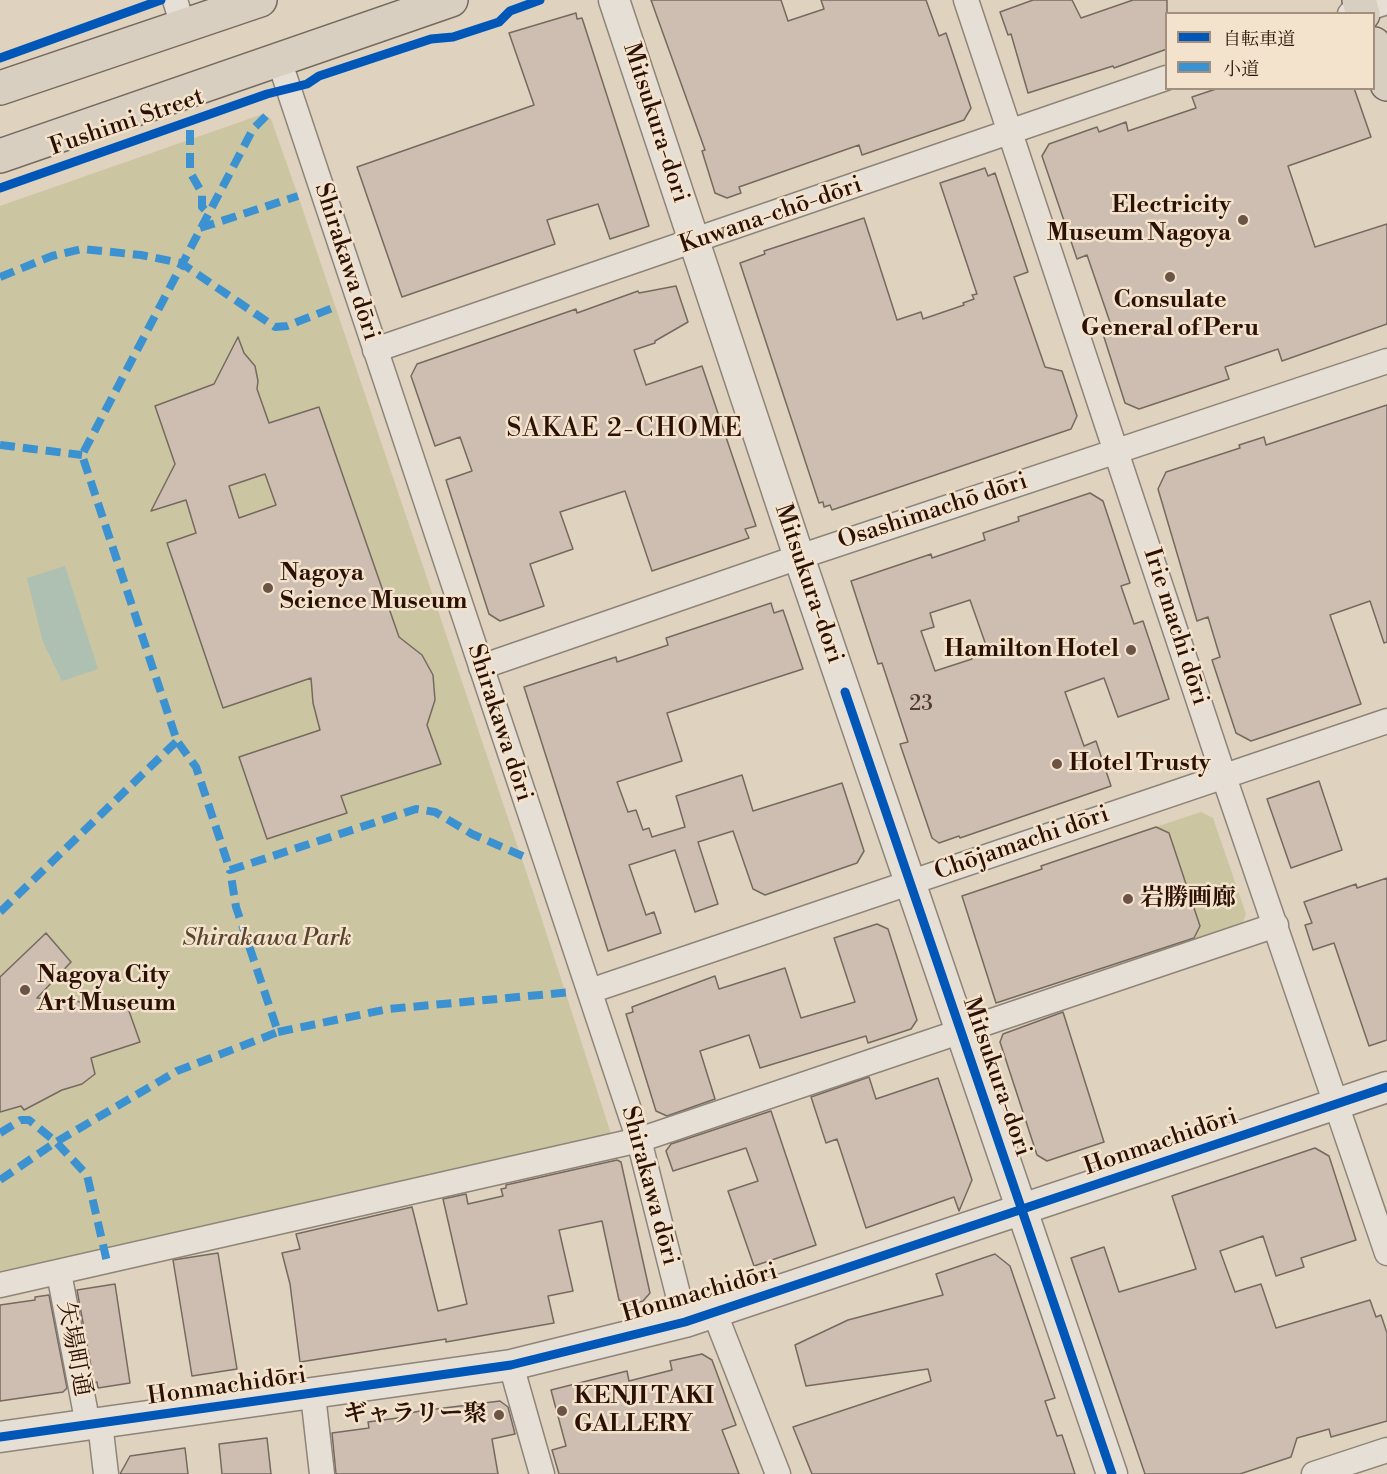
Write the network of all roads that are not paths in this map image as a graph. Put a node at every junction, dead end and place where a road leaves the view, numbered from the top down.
1 (260, 0) edge
2 (452, 0) edge
3 (614, 0) edge
4 (966, 0) edge
5 (179, 13) edge
6 (1375, 47) edge
7 (279, 60) junction
8 (1165, 79) edge
9 (1387, 84) edge
10 (0, 88) edge
11 (1010, 134) junction
12 (0, 156) edge
13 (694, 243) junction
14 (375, 350) junction
15 (1387, 361) edge
16 (1116, 451) junction
17 (799, 557) junction
18 (481, 667) junction
19 (1387, 721) edge
20 (1224, 777) junction
21 (910, 882) junction
22 (1276, 926) junction
23 (590, 991) junction
24 (960, 1031) junction
25 (1387, 1088) edge
26 (1338, 1104) junction
27 (639, 1140) junction
28 (1020, 1211) junction
29 (1387, 1253) edge
30 (59, 1273) junction
31 (0, 1285) edge
32 (715, 1314) junction
33 (685, 1322) junction
34 (511, 1365) junction
35 (313, 1395) junction
36 (94, 1424) junction
37 (0, 1437) edge
38 (1387, 1450) edge
39 (106, 1474) edge
40 (322, 1474) edge
41 (542, 1474) edge
42 (778, 1474) edge
43 (1112, 1474) edge
44 (1314, 1474) edge

1 - 5 main road
2 - 7 main road, Fushimi Street
3 - 13 street, Mitsukura-dori
4 - 11 street, Irie machi dōri
5 - 10 main road
6 - 9 main road
7 - 12 main road, Fushimi Street
7 - 14 street, Shirakawa dōri
8 - 11 street, Kuwana-chō-dōri
11 - 13 street, Kuwana-chō-dōri
11 - 16 street, Irie machi dōri
13 - 14 street, Kuwana-chō-dōri
13 - 17 street, Mitsukura-dori
14 - 18 street, Shirakawa dōri
15 - 16 street, Osashimachō dōri
16 - 17 street, Osashimachō dōri
16 - 20 street, Irie machi dōri
17 - 18 street, Osashimachō dōri
17 - 21 street, Mitsukura-dori
18 - 23 street, Shirakawa dōri
19 - 20 street, Chōjamachi dōri
20 - 21 street, Chōjamachi dōri
20 - 22 street, Irie machi dōri
21 - 23 street, Chōjamachi dōri
21 - 24 street, Mitsukura-dori
22 - 24 street
22 - 26 street, Irie machi dōri
23 - 27 street, Shirakawa dōri
24 - 27 street
24 - 28 street, Mitsukura-dori
25 - 26 street, Honmachidōri
26 - 28 street, Honmachidōri
26 - 29 street, Irie machi dōri
27 - 30 street
27 - 33 street, Shirakawa dōri
28 - 32 street, Honmachidōri
28 - 43 street, Mitsukura-dori
30 - 31 street
30 - 36 street, 矢場町通
32 - 33 street, Honmachidōri
32 - 42 street
33 - 34 street, Honmachidōri
34 - 35 street, Honmachidōri
34 - 41 street
35 - 36 street, Honmachidōri
35 - 40 street
36 - 37 street, Honmachidōri
36 - 39 street, 矢場町通
38 - 44 street

